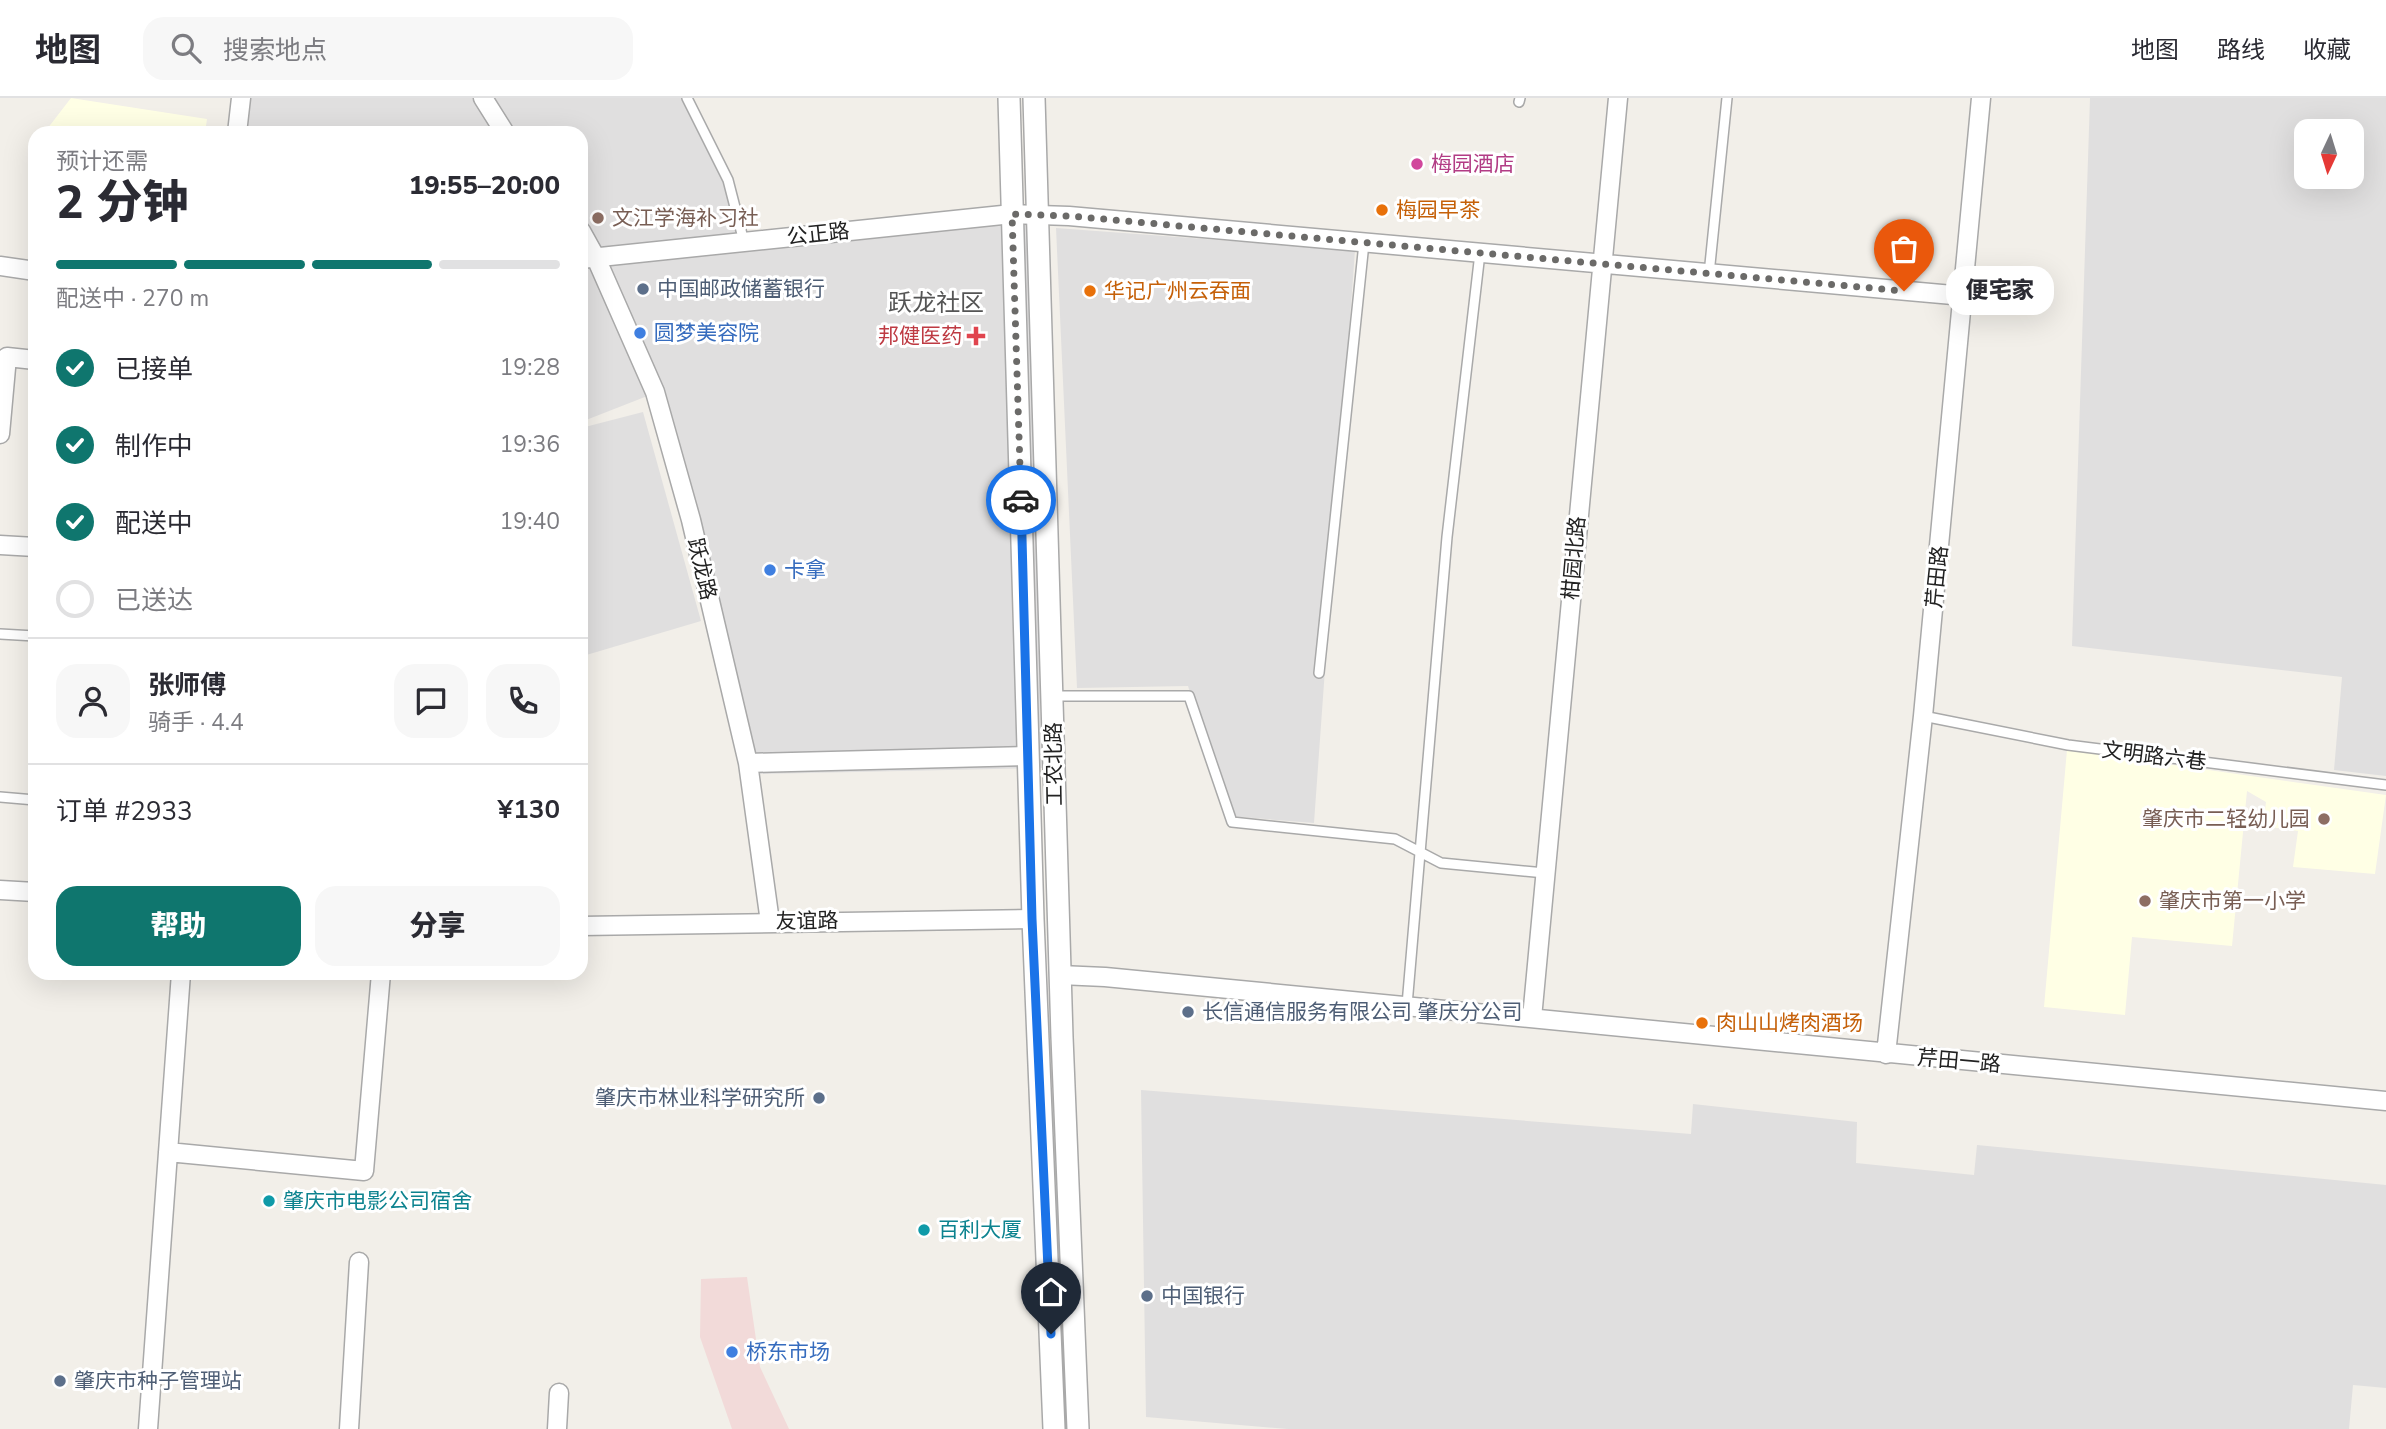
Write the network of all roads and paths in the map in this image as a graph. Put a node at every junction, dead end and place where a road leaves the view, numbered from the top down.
1 (241, 98) edge
2 (483, 98) edge
3 (688, 98) edge
4 (1009, 98) edge
5 (1034, 98) edge
6 (1618, 98) edge
7 (1727, 98) edge
8 (1981, 98) edge
9 (238, 126) edge
10 (501, 126) edge
11 (1012, 214) junction
12 (1039, 215) junction
13 (744, 242) junction
14 (1364, 243) junction
15 (1480, 253) junction
16 (589, 258) edge
17 (1600, 264) junction
18 (0, 266) edge
19 (28, 270) edge
20 (1709, 274) junction
21 (1964, 296) junction
22 (28, 359) edge
23 (0, 434) edge
24 (0, 545) edge
25 (28, 547) edge
26 (0, 634) edge
27 (28, 636) edge
28 (1319, 673) dead end
29 (1052, 696) junction
30 (1923, 716) junction
31 (1028, 756) junction
32 (748, 763) junction
33 (2386, 785) edge
34 (0, 797) edge
35 (28, 799) edge
36 (1419, 851) junction
37 (1545, 873) junction
38 (0, 890) edge
39 (28, 892) edge
40 (1032, 919) junction
41 (770, 922) junction
42 (588, 926) edge
43 (1060, 975) junction
44 (180, 980) edge
45 (380, 980) edge
46 (1407, 1006) junction
47 (1532, 1018) junction
48 (1886, 1054) junction
49 (2386, 1101) edge
50 (168, 1152) junction
51 (359, 1262) dead end
52 (559, 1393) dead end
53 (148, 1429) edge
54 (349, 1429) edge
55 (557, 1429) edge
56 (1054, 1429) edge
57 (1078, 1429) edge

1 - 9 street
2 - 10 street
3 - 13 lane
4 - 11 street, 工农北路
5 - 12 street, 工农北路
6 - 17 street, 柑园北路
7 - 20 lane
8 - 21 street, 芹田路
11 - 12 street, 公正路
11 - 13 street, 公正路
11 - 31 street, 工农北路
12 - 14 street, 公正路
12 - 29 street, 工农北路
13 - 16 street, 公正路
14 - 15 street, 公正路
14 - 28 lane
15 - 17 street, 公正路
15 - 36 lane
16 - 32 street, 跃龙路
17 - 20 street, 公正路
17 - 37 street, 柑园北路
18 - 19 street
20 - 21 street, 公正路
21 - 30 street, 芹田路
22 - 23 street
24 - 25 street
26 - 27 lane
29 - 36 lane
29 - 43 street, 工农北路
30 - 33 lane, 文明路六巷
30 - 48 street, 芹田路
31 - 32 street
31 - 40 street, 工农北路
32 - 41 street, 跃龙路
34 - 35 lane
36 - 37 lane
36 - 46 lane
37 - 47 street, 柑园北路
38 - 39 street
40 - 41 street, 友谊路
40 - 56 street, 工农北路
41 - 42 street, 友谊路
43 - 46 street, 芹田一路
43 - 57 street, 工农北路
44 - 50 street
45 - 50 street
46 - 47 street, 芹田一路
47 - 48 street, 芹田一路
48 - 49 street, 芹田一路
50 - 53 street
51 - 54 street
52 - 55 street

